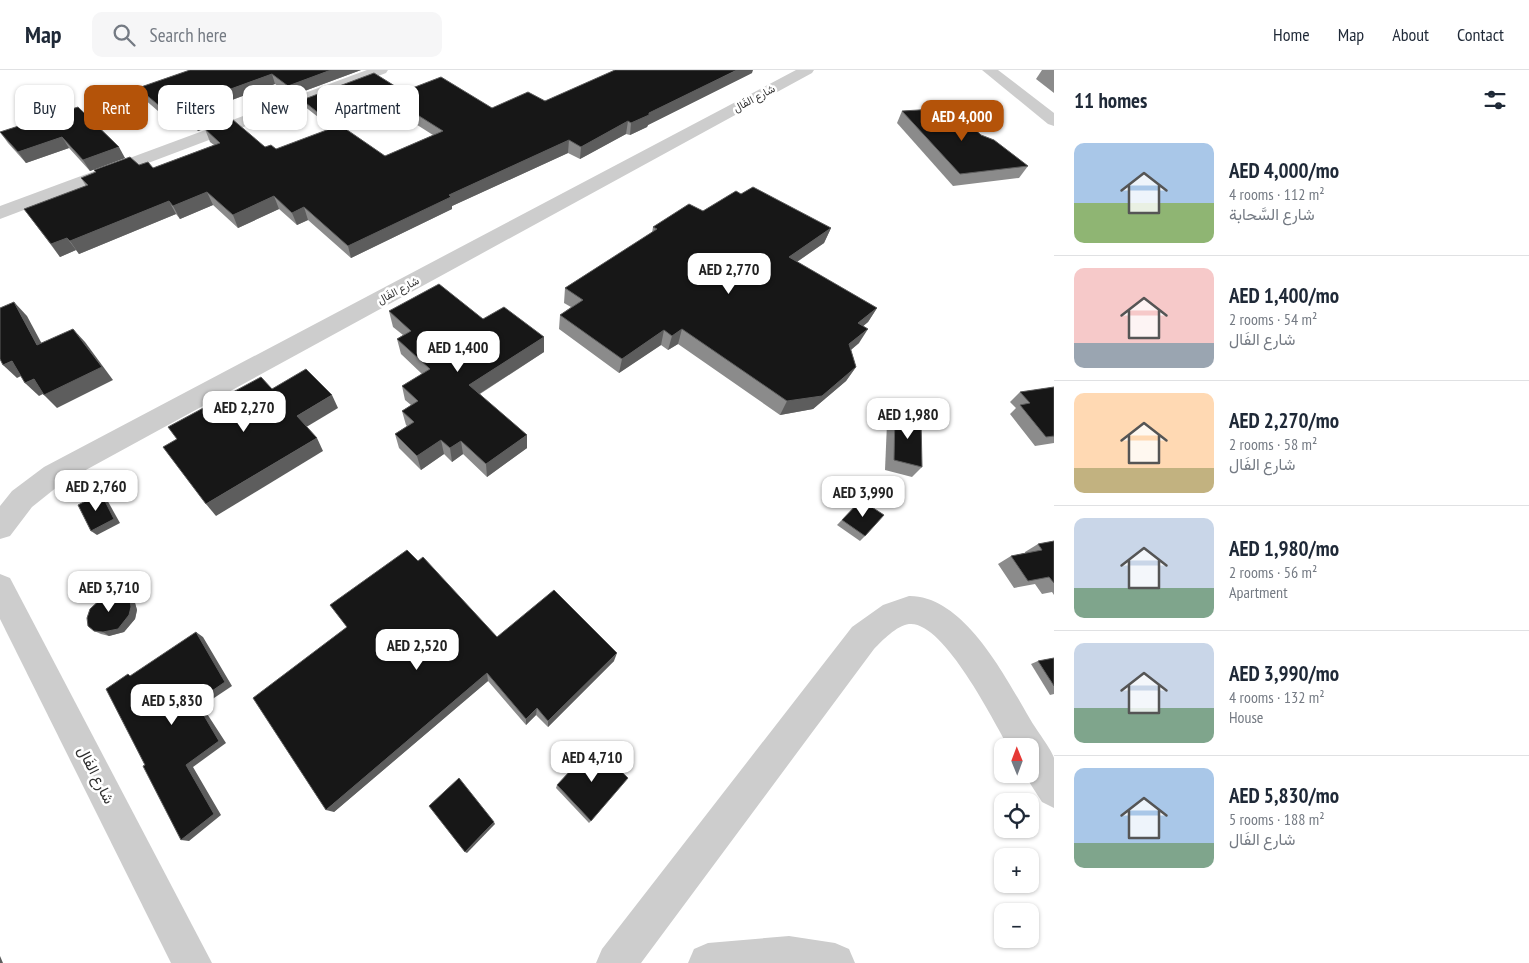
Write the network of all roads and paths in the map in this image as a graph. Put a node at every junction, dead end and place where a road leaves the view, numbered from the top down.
1 (381, 70) edge
2 (807, 70) edge
3 (989, 70) edge
4 (1054, 121) edge
5 (0, 213) edge
6 (0, 526) edge
7 (0, 588) edge
8 (1022, 738) edge
9 (1039, 765) edge
10 (1054, 790) edge
11 (192, 963) edge
12 (616, 963) edge
13 (708, 963) edge
14 (835, 963) edge

1 - 5 street
2 - 6 street, شارع الفَال
3 - 4 street
7 - 11 street, شارع الفَال
8 - 12 street
9 - 10 street
13 - 14 street

